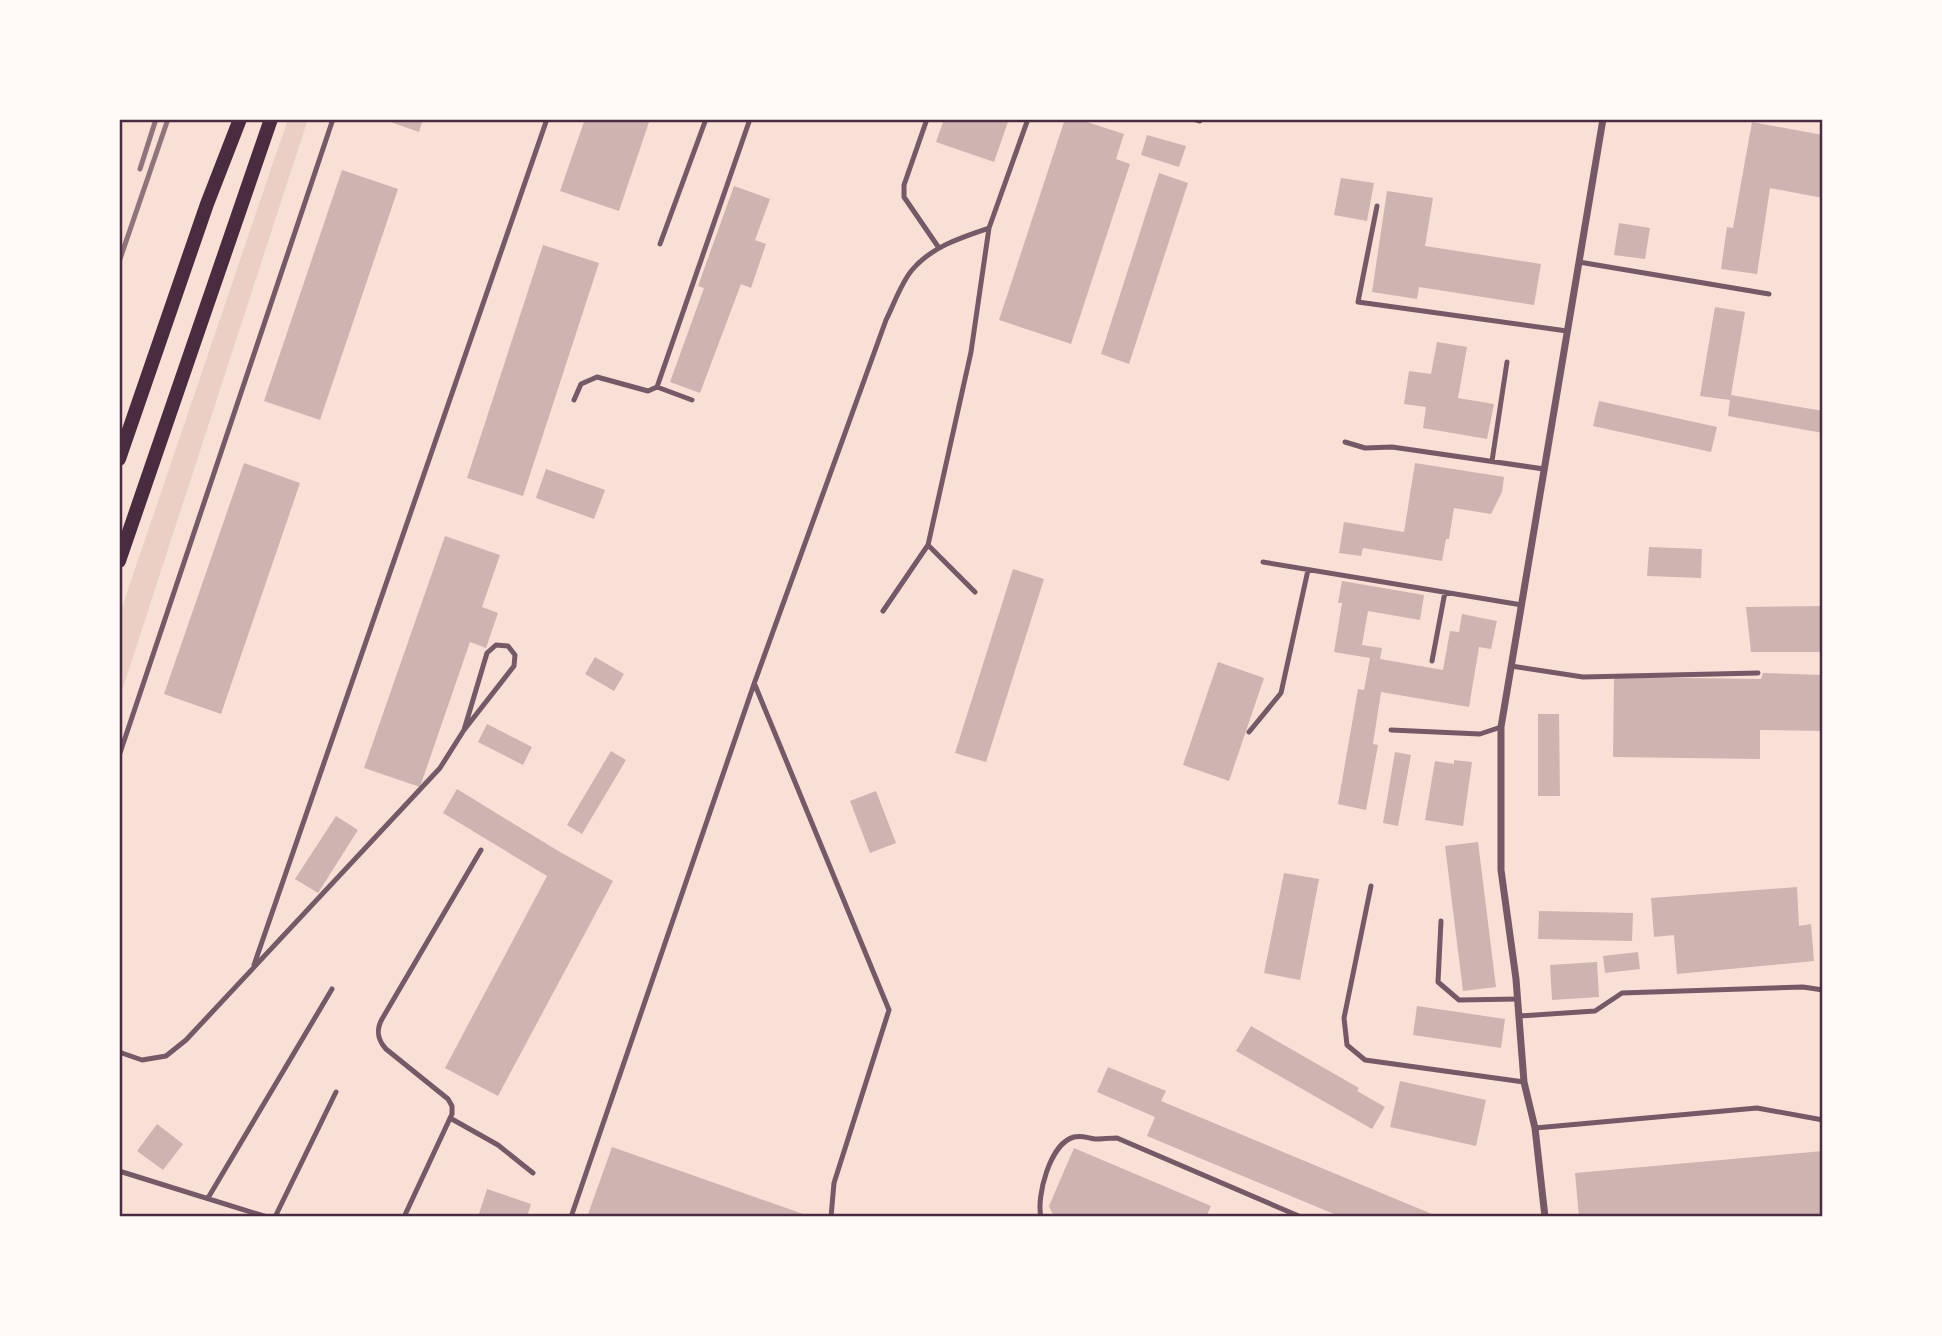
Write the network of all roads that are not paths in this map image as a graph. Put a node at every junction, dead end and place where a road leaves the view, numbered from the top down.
1 (240, 119) edge
2 (271, 119) edge
3 (333, 119) edge
4 (547, 119) edge
5 (706, 119) edge
6 (750, 119) edge
7 (927, 119) edge
8 (1028, 119) edge
9 (1193, 119) edge
10 (1201, 119) edge
11 (1603, 119) edge
12 (1377, 206) dead end
13 (989, 228) junction
14 (660, 244) dead end
15 (939, 248) junction
16 (1579, 262) junction
17 (1769, 294) dead end
18 (1567, 331) junction
19 (1507, 362) dead end
20 (657, 387) junction
21 (574, 400) dead end
22 (692, 400) dead end
23 (1345, 442) dead end
24 (119, 459) edge
25 (1492, 461) junction
26 (1544, 469) junction
27 (928, 545) junction
28 (119, 561) edge
29 (1263, 562) dead end
30 (1308, 569) junction
31 (975, 592) dead end
32 (1445, 592) junction
33 (1522, 605) junction
34 (883, 611) dead end
35 (1432, 661) dead end
36 (1511, 666) junction
37 (1758, 673) dead end
38 (754, 684) junction
39 (1501, 727) junction
40 (464, 730) junction
41 (1391, 730) dead end
42 (1249, 732) dead end
43 (119, 756) edge
44 (481, 850) dead end
45 (1371, 886) dead end
46 (1441, 921) dead end
47 (254, 965) junction
48 (332, 989) dead end
49 (1823, 990) edge
50 (1518, 999) junction
51 (1520, 1016) junction
52 (119, 1052) edge
53 (1524, 1082) junction
54 (336, 1092) dead end
55 (450, 1118) junction
56 (1823, 1120) edge
57 (1535, 1128) junction
58 (119, 1171) edge
59 (533, 1173) dead end
60 (208, 1198) junction
61 (267, 1217) edge
62 (275, 1217) edge
63 (404, 1217) edge
64 (571, 1217) edge
65 (831, 1217) edge
66 (1041, 1217) edge
67 (1301, 1217) edge
68 (1545, 1217) edge

1 - 24 main road
2 - 28 main road
3 - 43 lane
4 - 47 lane
5 - 14 lane
6 - 20 lane
7 - 15 lane
8 - 13 lane
9 - 10 lane
11 - 16 street
12 - 18 lane
13 - 15 lane
13 - 27 lane
15 - 38 lane
16 - 17 lane
16 - 18 street
18 - 26 street
19 - 25 lane
20 - 21 lane
20 - 22 lane
23 - 25 lane
25 - 26 lane
26 - 33 street
27 - 31 lane
27 - 34 lane
29 - 30 lane
30 - 32 lane
30 - 42 lane
32 - 33 lane
32 - 35 lane
33 - 36 street
36 - 37 lane
36 - 39 street
38 - 64 lane
38 - 65 lane
39 - 41 lane
39 - 50 street
40 - 40 lane
40 - 47 lane
44 - 55 lane
45 - 53 lane
46 - 50 lane
47 - 52 lane
48 - 60 lane
49 - 51 lane
50 - 51 street
51 - 53 street
53 - 57 street
54 - 62 lane
55 - 59 lane
55 - 63 lane
56 - 57 lane
57 - 68 street
58 - 60 lane
60 - 61 lane
66 - 67 lane

